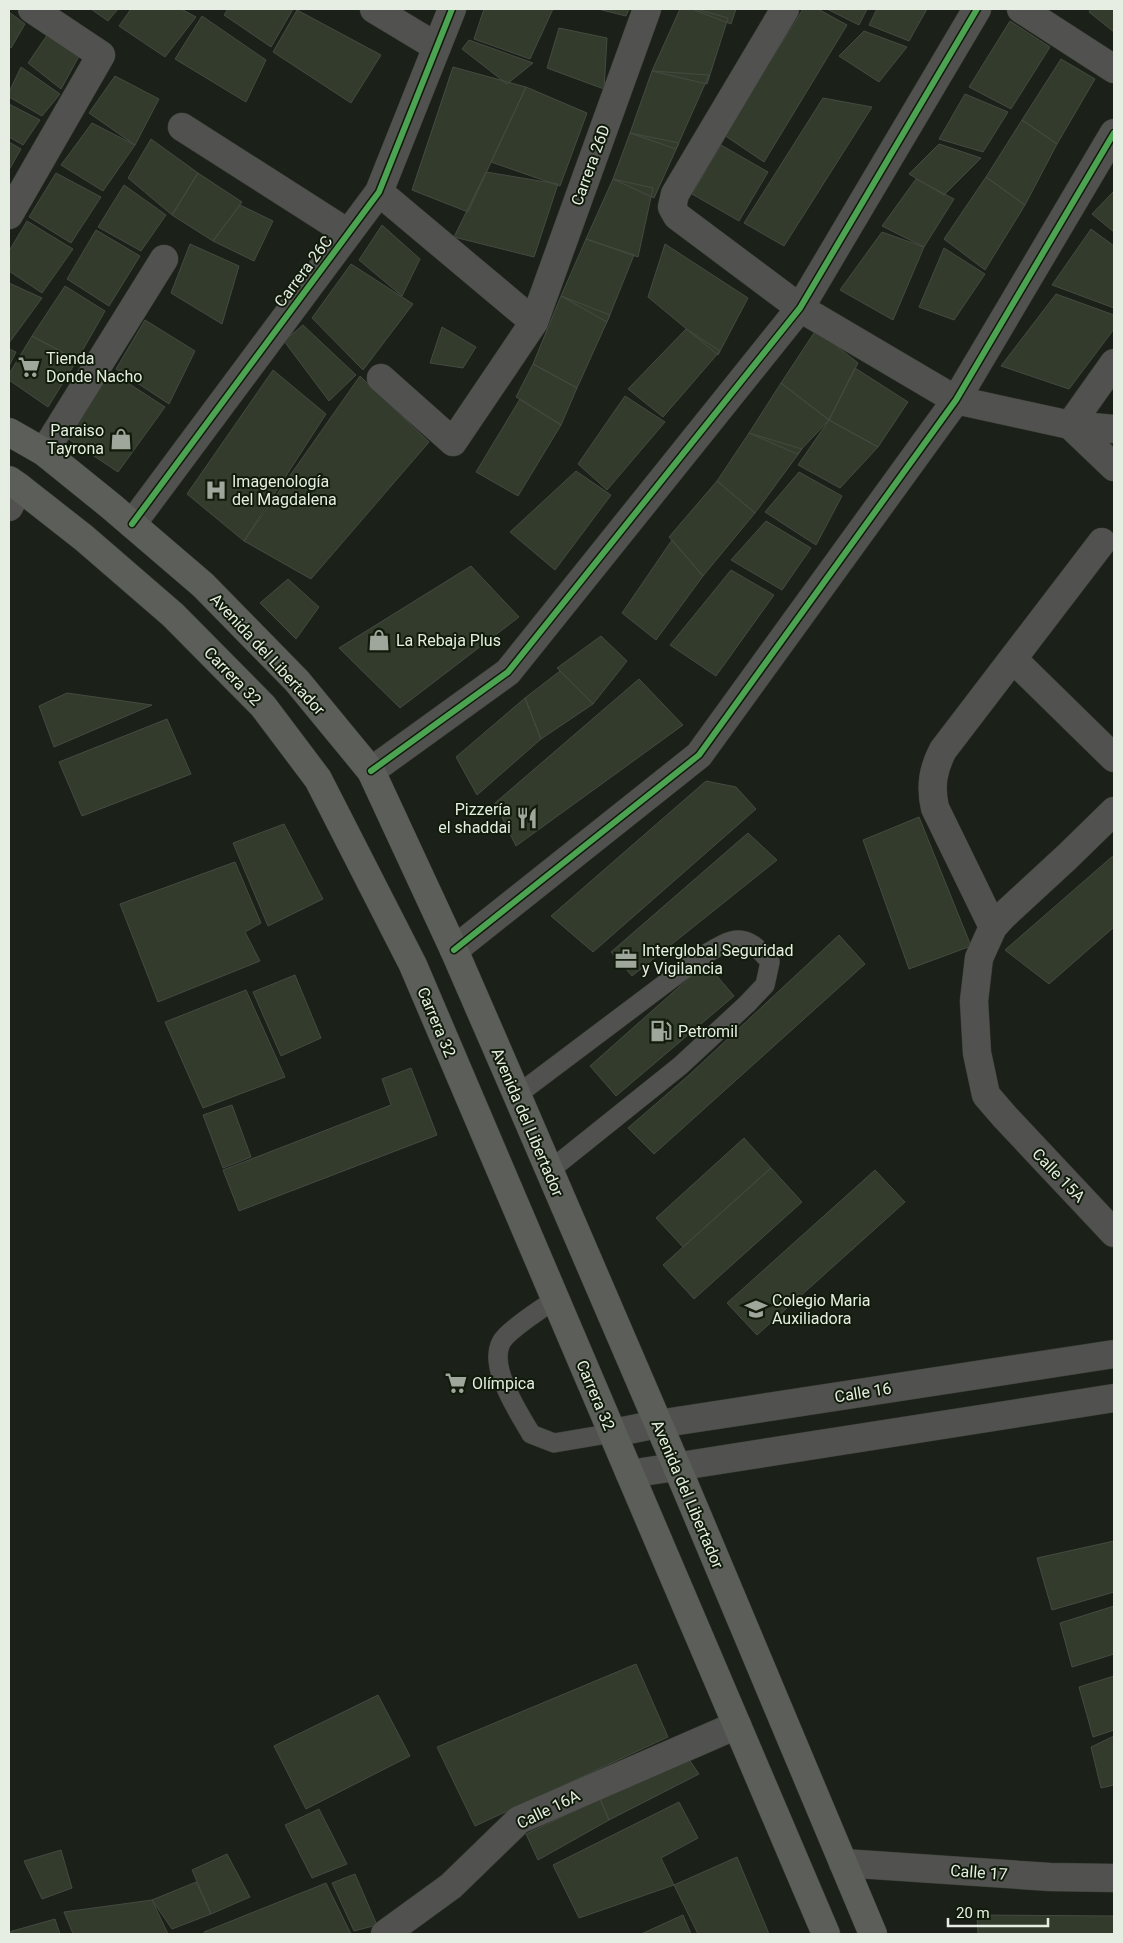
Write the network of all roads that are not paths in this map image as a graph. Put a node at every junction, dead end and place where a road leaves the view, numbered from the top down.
1 (32, 9) edge
2 (374, 9) edge
3 (452, 9) edge
4 (647, 9) edge
5 (786, 9) edge
6 (977, 9) edge
7 (1021, 9) edge
8 (437, 47) junction
9 (1114, 68) edge
10 (182, 127) dead end
11 (1114, 132) edge
12 (379, 192) junction
13 (9, 215) edge
14 (348, 233) junction
15 (164, 259) dead end
16 (800, 308) junction
17 (534, 322) junction
18 (1114, 363) edge
19 (381, 378) dead end
20 (956, 400) junction
21 (1070, 425) junction
22 (1114, 429) edge
23 (9, 432) edge
24 (44, 452) junction
25 (1114, 467) edge
26 (12, 491) edge
27 (132, 524) junction
28 (1102, 542) dead end
29 (1013, 659) junction
30 (1114, 758) edge
31 (371, 772) junction
32 (1114, 811) edge
33 (993, 927) junction
34 (454, 950) junction
35 (517, 1095) junction
36 (549, 1171) junction
37 (1114, 1233) edge
38 (555, 1299) junction
39 (1114, 1354) edge
40 (1114, 1398) edge
41 (658, 1424) junction
42 (613, 1434) junction
43 (676, 1467) junction
44 (630, 1474) junction
45 (737, 1724) junction
46 (843, 1863) junction
47 (1114, 1878) edge
48 (385, 1934) edge
49 (826, 1934) edge
50 (873, 1934) edge

1 - 13 street
2 - 8 street
3 - 8 street, Carrera 26C
4 - 17 street, Carrera 26D
5 - 16 street
6 - 16 street
7 - 9 street
8 - 12 street, Carrera 26C
10 - 14 street
11 - 20 street
12 - 14 street, Carrera 26C
12 - 17 street
14 - 27 street, Carrera 26C
15 - 24 street
16 - 20 street
16 - 31 street
17 - 19 street, Carrera 26D
18 - 21 street
20 - 21 street
20 - 34 street
21 - 22 street
21 - 25 street
23 - 24 main road, Avenida del Libertador
24 - 27 main road, Avenida del Libertador
26 - 38 main road, Carrera 32
27 - 31 main road, Avenida del Libertador
28 - 29 street
29 - 30 street
29 - 33 street
31 - 34 main road, Avenida del Libertador
32 - 33 street, Calle 15A
33 - 37 street, Calle 15A
34 - 35 main road, Avenida del Libertador
35 - 36 main road, Avenida del Libertador
35 - 36 lane
36 - 41 main road, Avenida del Libertador
38 - 42 main road, Carrera 32
38 - 42 lane
39 - 41 street, Calle 16
40 - 43 street
41 - 42 street, Calle 16
41 - 43 main road, Avenida del Libertador
42 - 44 main road, Carrera 32
43 - 44 street
43 - 46 main road, Avenida del Libertador
44 - 45 main road
45 - 48 street, Calle 16A
45 - 49 main road
46 - 47 street, Calle 17
46 - 50 main road, Avenida del Libertador

